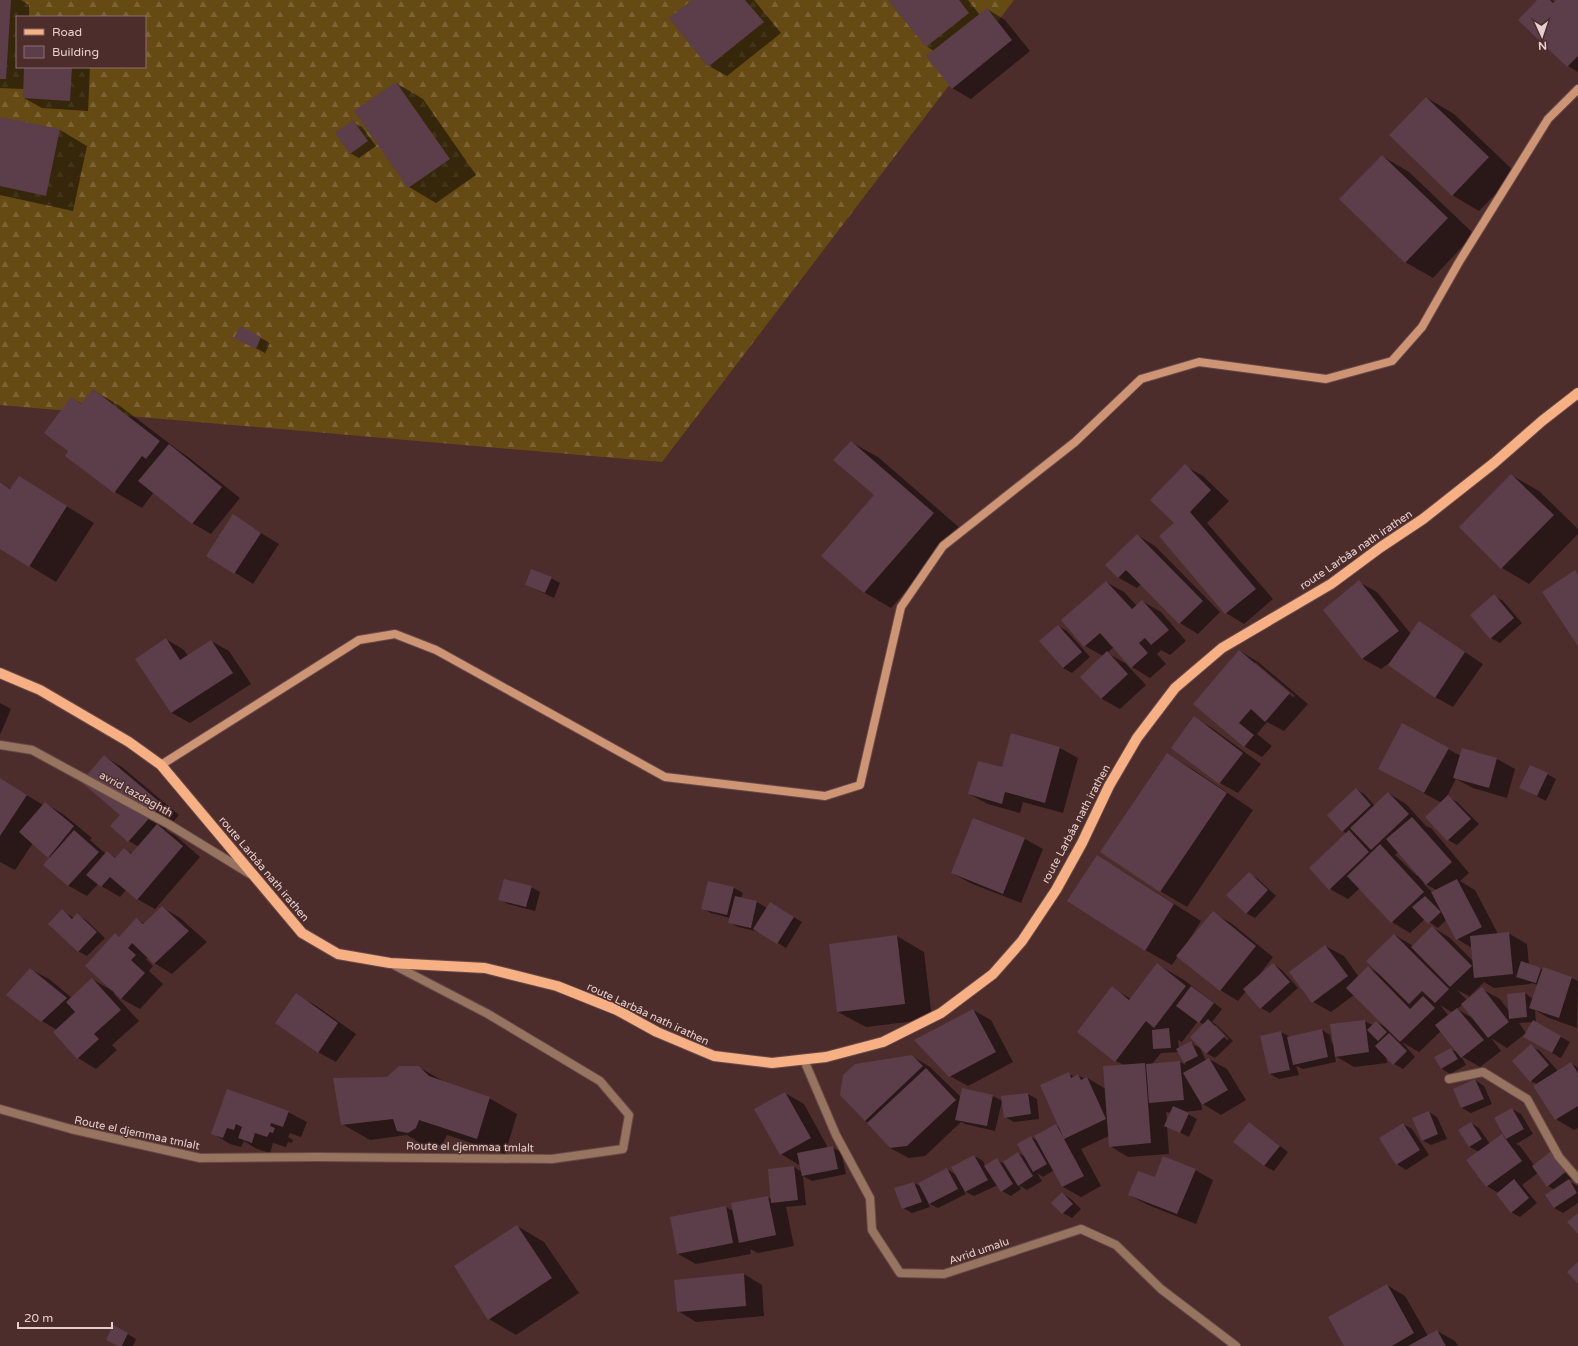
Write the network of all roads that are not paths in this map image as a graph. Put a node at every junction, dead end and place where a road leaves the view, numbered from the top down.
1 (1578, 90) edge
2 (1578, 393) edge
3 (0, 672) edge
4 (0, 745) edge
5 (161, 765) junction
6 (256, 878) junction
7 (390, 963) junction
8 (804, 1060) junction
9 (1449, 1079) dead end
10 (0, 1109) edge
11 (1578, 1179) edge
12 (1236, 1346) edge

1 - 5 street
2 - 8 main road, route Larbâa nath irathen
3 - 5 main road, route Larbâa nath irathen
4 - 6 street, avrid tazdaghth
5 - 6 main road, route Larbâa nath irathen
6 - 7 main road, route Larbâa nath irathen
7 - 8 main road, route Larbâa nath irathen
7 - 10 street, Route el djemmaa tmlalt
8 - 12 street, Avrid umalu
9 - 11 street

